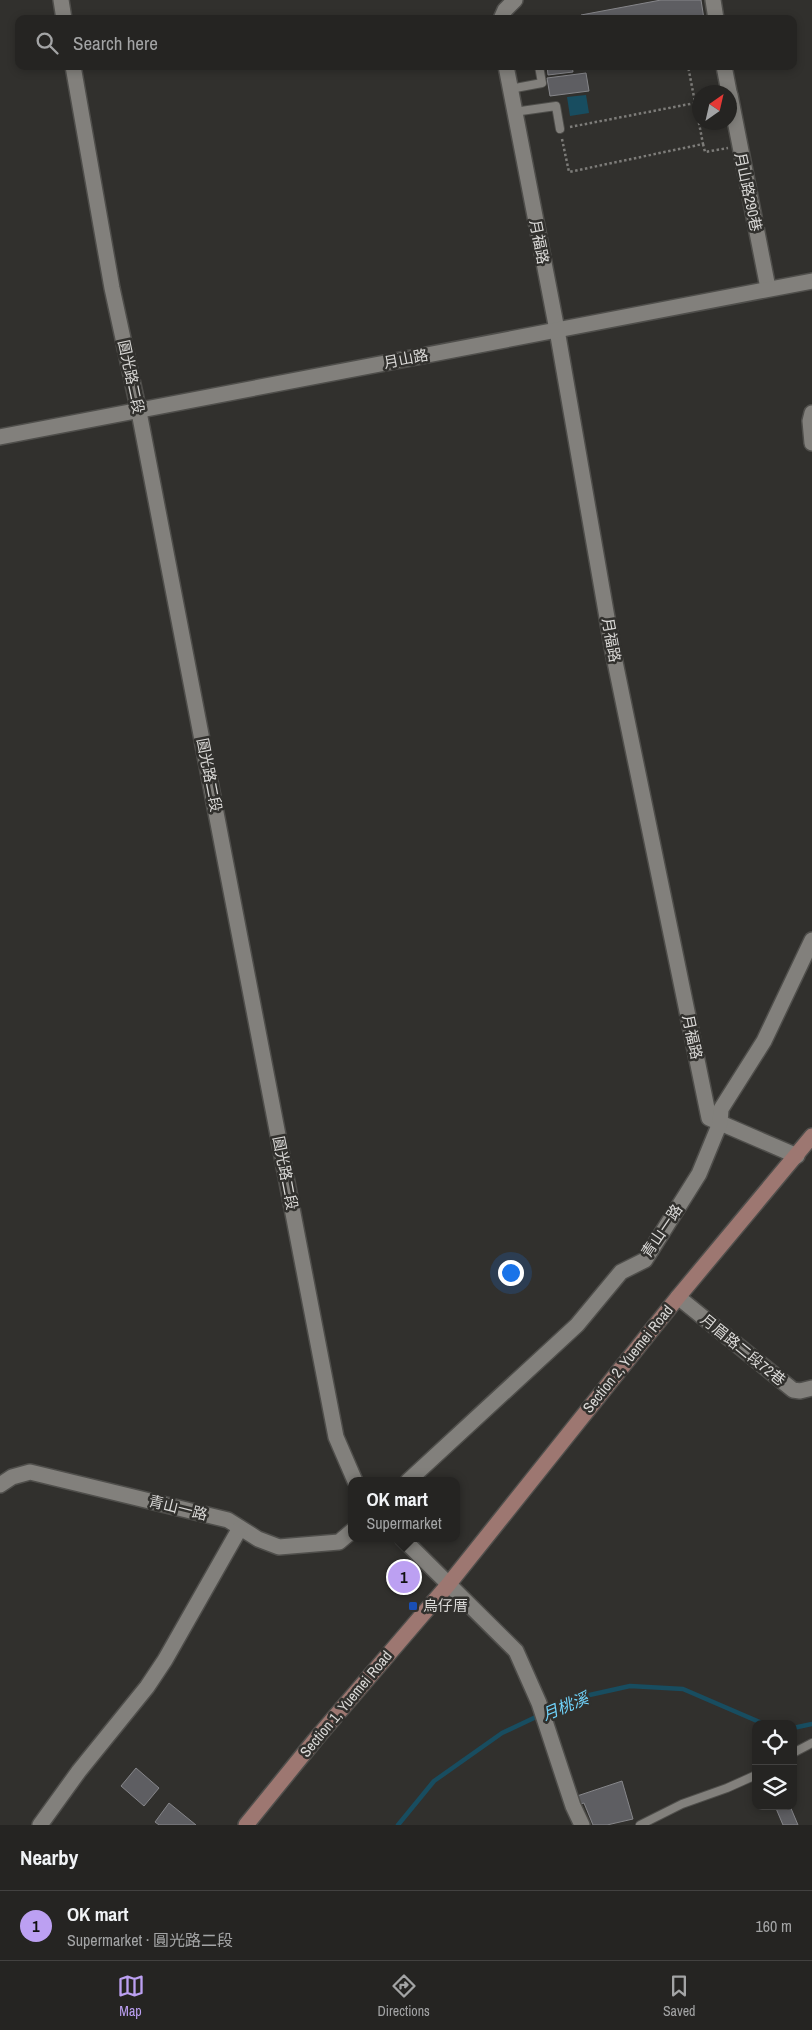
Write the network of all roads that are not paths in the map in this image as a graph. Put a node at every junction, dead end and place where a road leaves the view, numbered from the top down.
1 (61, 0) edge
2 (515, 0) edge
3 (713, 0) edge
4 (63, 15) edge
5 (503, 15) edge
6 (715, 15) edge
7 (74, 70) edge
8 (507, 70) edge
9 (540, 70) edge
10 (725, 70) edge
11 (727, 85) edge
12 (510, 89) junction
13 (514, 112) junction
14 (560, 129) road end
15 (735, 130) edge
16 (812, 280) edge
17 (768, 288) junction
18 (557, 330) junction
19 (139, 412) junction
20 (812, 413) edge
21 (0, 437) edge
22 (812, 443) edge
23 (810, 950) edge
24 (720, 1123) junction
25 (812, 1136) edge
26 (796, 1156) junction
27 (678, 1297) junction
28 (812, 1388) edge
29 (352, 1477) edge
30 (412, 1477) edge
31 (0, 1485) edge
32 (240, 1528) junction
33 (348, 1534) edge
34 (406, 1542) edge
35 (448, 1585) junction
36 (812, 1743) edge
37 (797, 1751) edge
38 (752, 1776) edge
39 (40, 1825) edge
40 (246, 1825) edge
41 (582, 1825) edge
42 (640, 1825) edge

1 - 4 street
2 - 5 street
3 - 6 street
7 - 19 street, 圓光路二段
8 - 12 street, 月福路
9 - 12 lane
10 - 11 street, 月山路290巷
12 - 13 street, 月福路
13 - 14 lane
13 - 18 street, 月福路
15 - 17 street, 月山路290巷
16 - 17 street, 月山路
17 - 18 street, 月山路
18 - 19 street, 月山路
18 - 24 street, 月福路
19 - 21 street, 月山路
19 - 29 street, 圓光路二段
20 - 22 street
23 - 24 street, 青山一路
24 - 26 street, 月福路
24 - 30 street, 青山一路
25 - 26 street, Section 2, Yuemei Road
26 - 27 street, Section 2, Yuemei Road
27 - 28 street, 月眉路二段72巷
27 - 35 street, Section 2, Yuemei Road
31 - 32 street, 青山一路
32 - 33 street, 青山一路
32 - 39 street
34 - 35 street
35 - 40 street, Section 1, Yuemei Road
35 - 41 street
36 - 37 lane
38 - 42 lane

